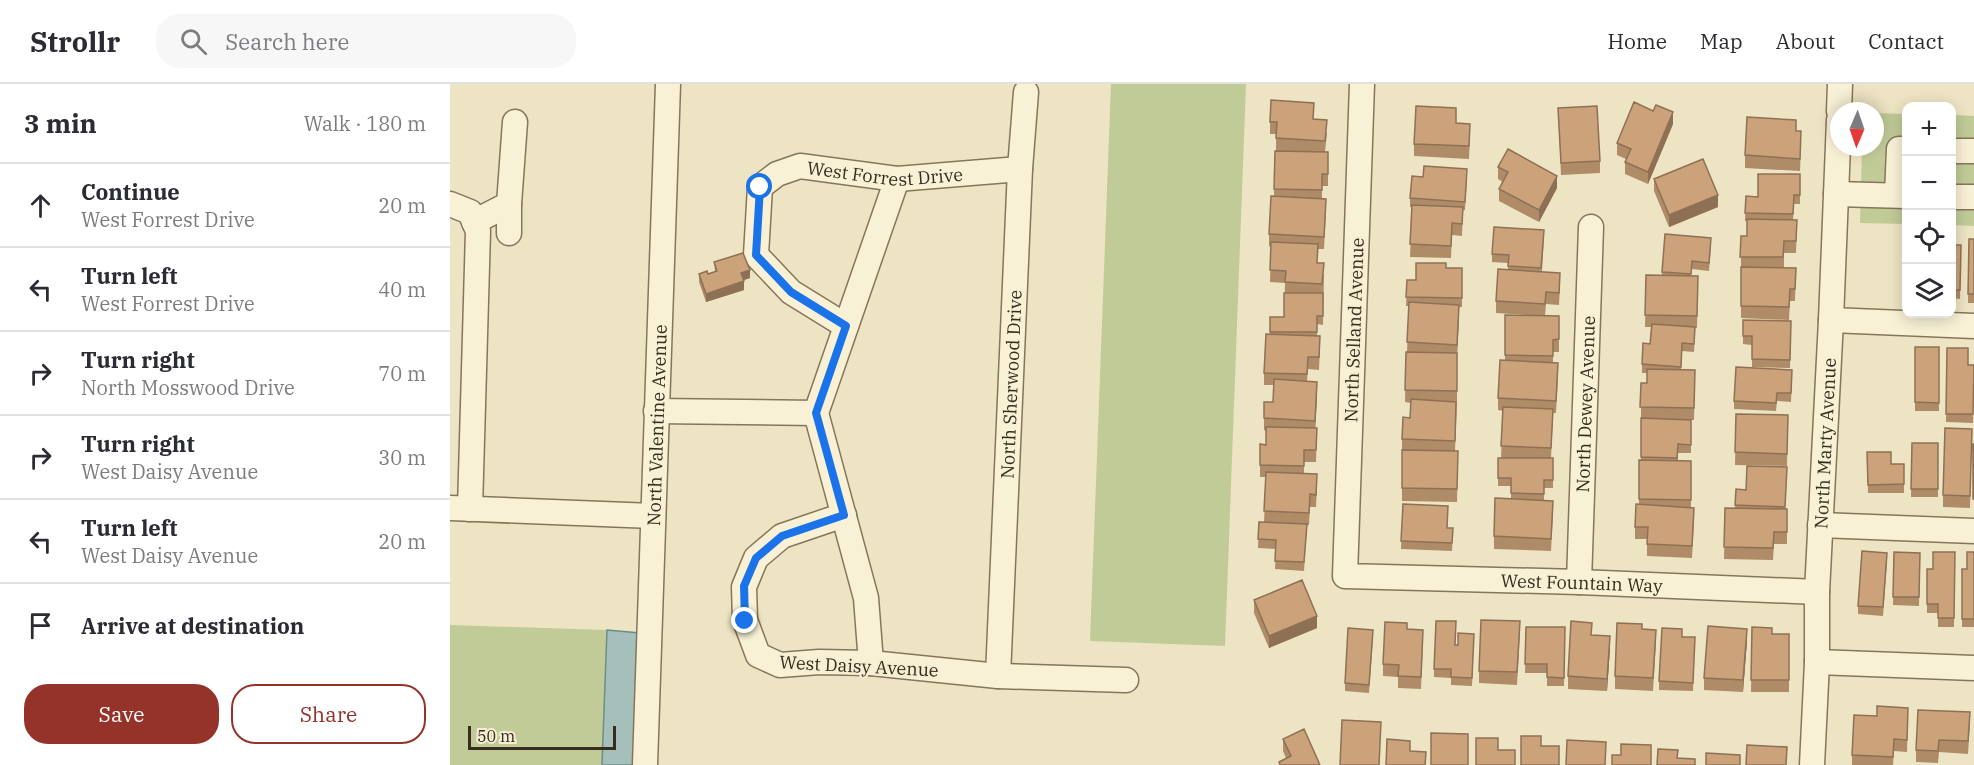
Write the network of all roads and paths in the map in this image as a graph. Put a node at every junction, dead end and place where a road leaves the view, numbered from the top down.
1 (668, 84) edge
2 (1362, 84) edge
3 (1840, 84) edge
4 (1026, 92) dead end
5 (1839, 102) edge
6 (515, 122) dead end
7 (1902, 149) edge
8 (1956, 151) edge
9 (1974, 151) edge
10 (1838, 156) edge
11 (1020, 169) junction
12 (897, 179) junction
13 (1836, 194) junction
14 (1902, 195) edge
15 (1956, 197) edge
16 (1974, 197) edge
17 (450, 204) edge
18 (509, 204) junction
19 (474, 222) junction
20 (1591, 227) dead end
21 (509, 233) dead end
22 (1831, 320) junction
23 (846, 326) junction
24 (1974, 326) edge
25 (656, 411) junction
26 (816, 413) junction
27 (460, 509) edge
28 (844, 515) junction
29 (653, 516) junction
30 (1820, 525) junction
31 (1974, 531) edge
32 (1345, 576) joint
33 (1579, 582) junction
34 (1817, 592) junction
35 (1817, 662) junction
36 (871, 663) junction
37 (1974, 668) edge
38 (998, 676) junction
39 (1126, 680) dead end
40 (645, 765) edge
41 (1812, 765) edge

1 - 25 street, North Valentine Avenue
2 - 32 street, North Selland Avenue
3 - 5 street
4 - 11 street, North Sherwood Drive
6 - 18 street
7 - 14 street
8 - 9 street
10 - 13 street, North Marty Avenue
11 - 12 street, West Forrest Drive
11 - 38 street, North Sherwood Drive
12 - 23 street
12 - 23 street, West Forrest Drive
13 - 14 street
13 - 22 street, North Marty Avenue
15 - 16 street
17 - 19 street
18 - 19 street
18 - 21 street
19 - 27 street
20 - 33 street, North Dewey Avenue
22 - 24 street
22 - 30 street, North Marty Avenue
23 - 26 street
25 - 26 street
25 - 29 street, North Valentine Avenue
26 - 28 street
27 - 29 street
28 - 36 street
28 - 36 street, West Daisy Avenue
29 - 40 street, North Valentine Avenue
30 - 31 street
30 - 34 street, North Marty Avenue
32 - 33 street, West Fountain Way
33 - 34 street, West Fountain Way
34 - 35 street, North Marty Avenue
35 - 37 street
35 - 41 street, North Marty Avenue
36 - 38 street, West Daisy Avenue
38 - 39 street, West Daisy Avenue

